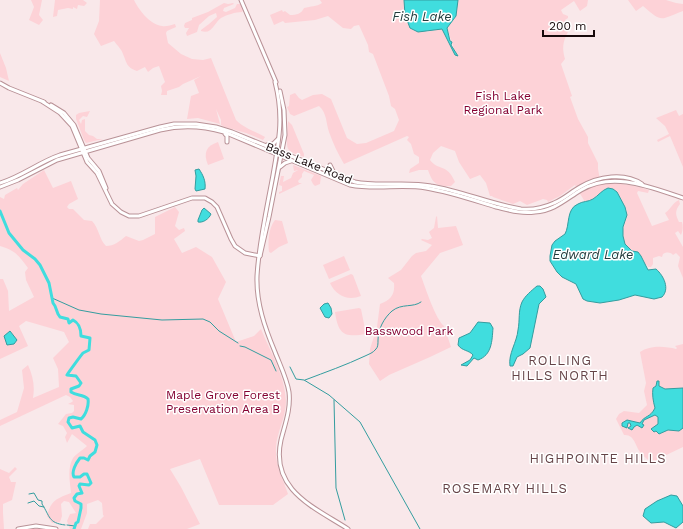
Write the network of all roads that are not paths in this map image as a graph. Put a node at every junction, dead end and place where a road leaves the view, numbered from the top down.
1 (241, 0) edge
2 (275, 82) junction
3 (0, 83) edge
4 (280, 131) junction
5 (224, 132) junction
6 (234, 136) junction
7 (284, 143) junction
8 (263, 144) junction
9 (84, 150) junction
10 (278, 150) junction
11 (268, 151) junction
12 (282, 152) junction
13 (277, 155) junction
14 (281, 157) junction
15 (292, 161) junction
16 (275, 163) junction
17 (330, 165) dead end
18 (315, 166) junction
19 (279, 168) junction
20 (325, 175) junction
21 (337, 175) junction
22 (0, 183) edge
23 (644, 185) junction
24 (0, 187) edge
25 (683, 198) edge
26 (260, 256) junction
27 (18, 529) edge
28 (56, 529) edge
29 (348, 529) edge

1 - 2 main road
2 - 4 main road
2 - 7 main road
3 - 9 main road
4 - 8 main road
4 - 10 main road
5 - 6 main road, Bass Lake Road
5 - 6 main road
5 - 9 main road, Bass Lake Road
6 - 11 main road, Bass Lake Road
7 - 12 main road
7 - 18 main road
8 - 9 main road, Bass Lake Road
8 - 10 main road, Bass Lake Road
9 - 22 main road, Bass Lake Road
9 - 24 main road, Bass Lake Road
9 - 26 main road
10 - 12 main road, Bass Lake Road
10 - 13 main road
11 - 13 main road, Bass Lake Road
11 - 16 main road
12 - 14 main road
12 - 18 main road, Bass Lake Road
13 - 14 main road, Bass Lake Road
13 - 16 main road
14 - 15 main road, Bass Lake Road
14 - 19 main road
15 - 19 main road
15 - 20 main road, Bass Lake Road
16 - 26 main road
17 - 21 main road
18 - 21 main road, Bass Lake Road
19 - 26 main road
20 - 21 main road
20 - 23 main road, Bass Lake Road
21 - 23 main road, Bass Lake Road
23 - 25 main road, Bass Lake Road
26 - 29 main road
27 - 28 main road

